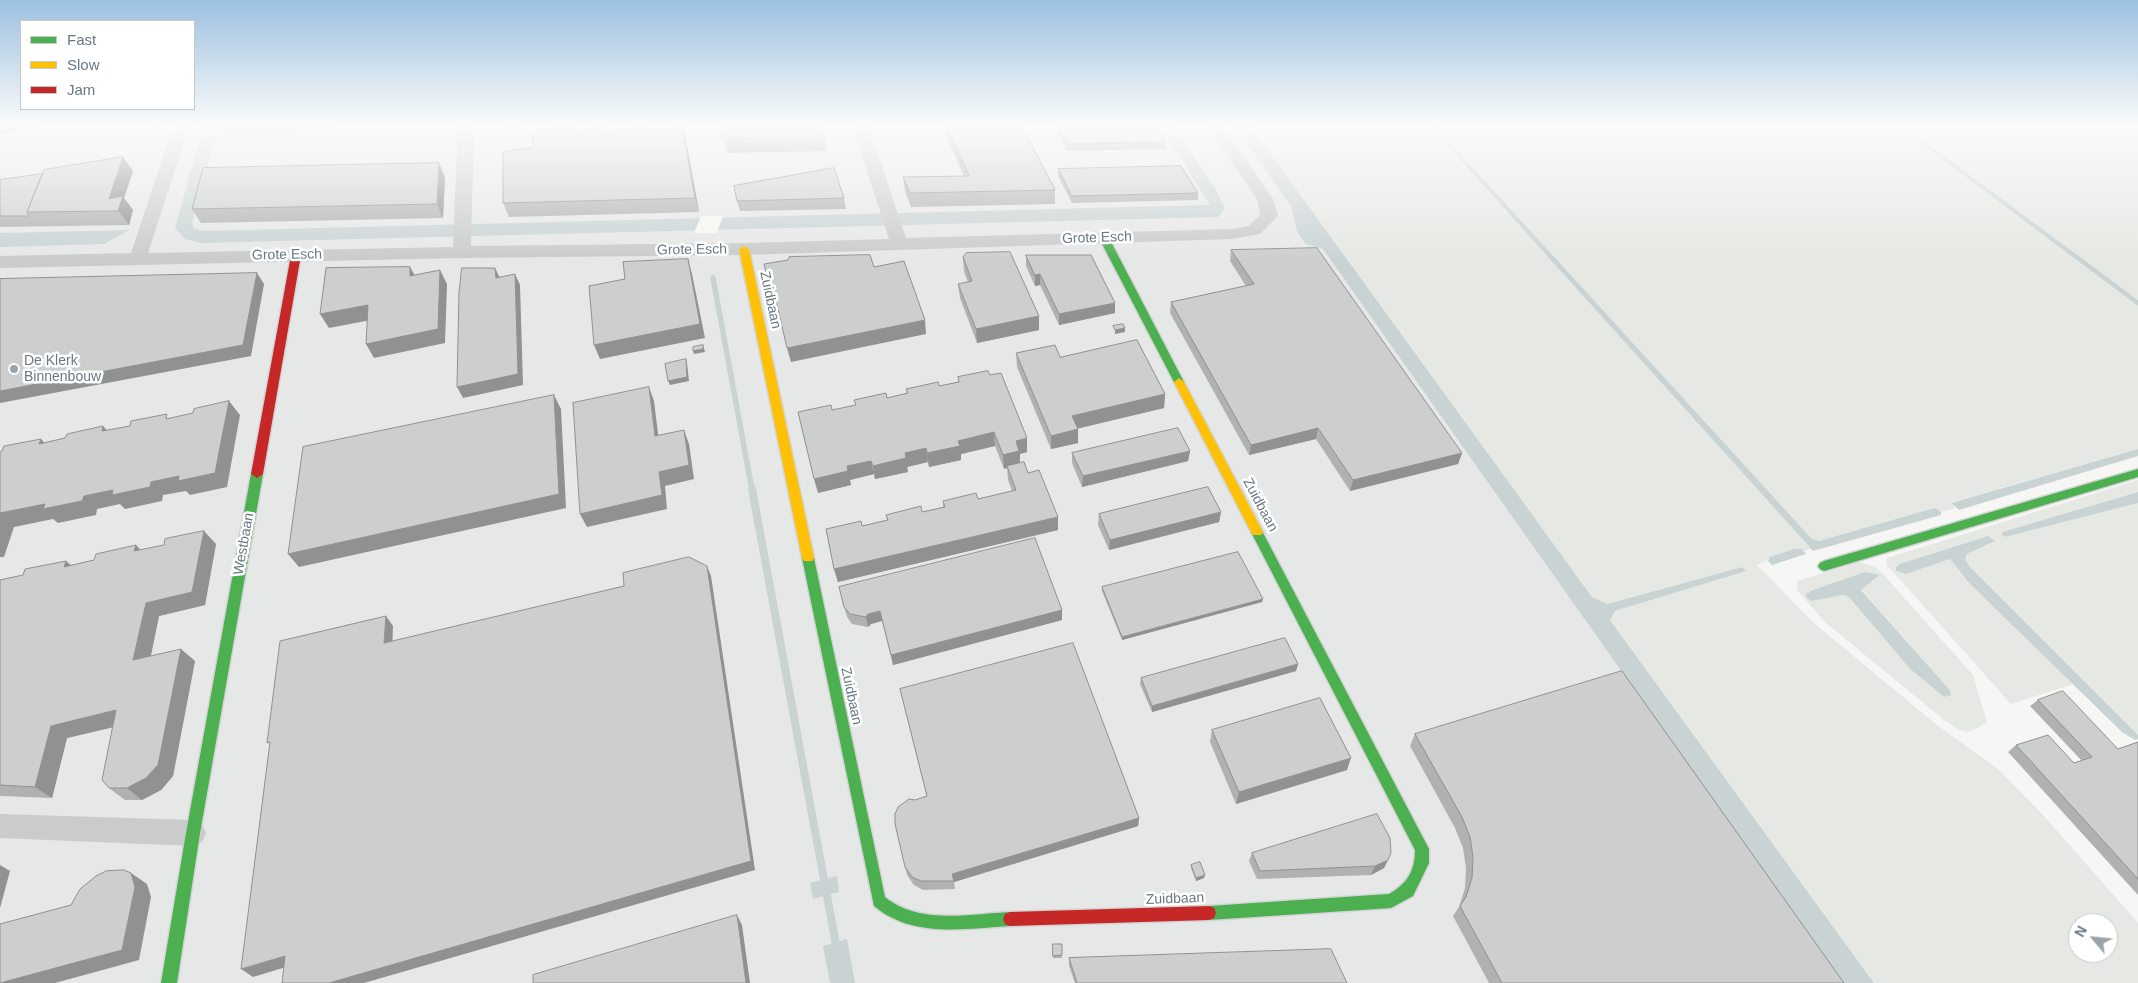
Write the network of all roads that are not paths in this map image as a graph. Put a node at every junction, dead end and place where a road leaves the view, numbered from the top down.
1 (167, 170) edge
2 (465, 170) edge
3 (875, 170) edge
4 (1244, 170) edge
5 (897, 237) junction
6 (1104, 238) junction
7 (462, 246) junction
8 (744, 249) junction
9 (296, 255) junction
10 (138, 258) junction
11 (0, 262) edge
12 (2138, 473) edge
13 (1824, 566) dead end
14 (0, 826) edge
15 (193, 833) junction
16 (169, 983) edge

1 - 10 street
2 - 7 street
3 - 5 street
4 - 6 street, Grote Esch
5 - 6 street, Grote Esch
5 - 8 street, Grote Esch
6 - 8 street, Zuidbaan
7 - 8 street, Grote Esch
7 - 9 street, Grote Esch
9 - 10 street, Grote Esch
9 - 15 street, Westbaan
10 - 11 street, Grote Esch
12 - 13 street
14 - 15 street
15 - 16 street, Westbaan

